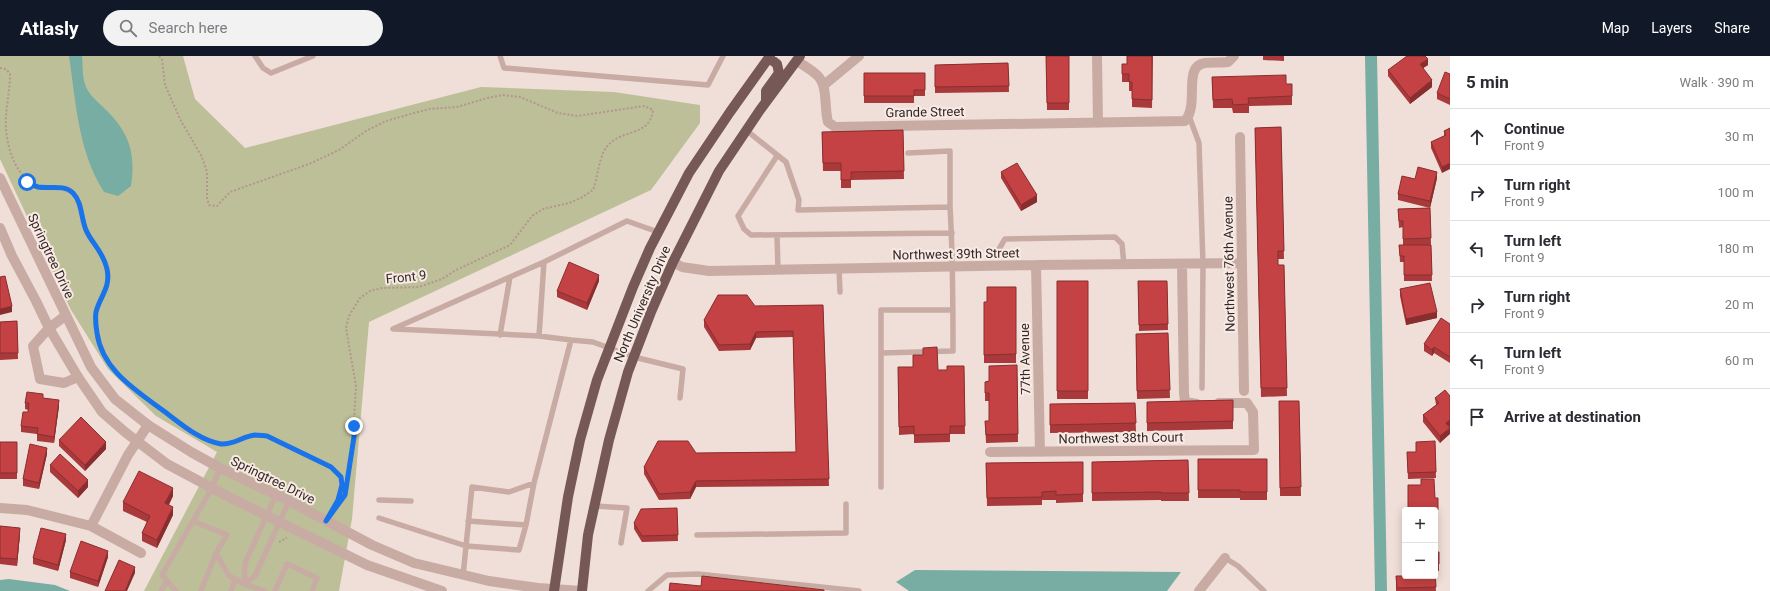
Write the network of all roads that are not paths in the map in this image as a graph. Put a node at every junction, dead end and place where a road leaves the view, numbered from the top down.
1 (255, 56) edge
2 (313, 56) edge
3 (500, 56) edge
4 (723, 56) edge
5 (859, 56) edge
6 (1097, 56) edge
7 (770, 57) edge
8 (798, 58) edge
9 (1233, 58) edge
10 (824, 85) junction
11 (766, 102) junction
12 (1189, 116) junction
13 (1098, 123) junction
14 (746, 130) junction
15 (1240, 137) dead end
16 (908, 153) dead end
17 (777, 156) junction
18 (0, 178) edge
19 (950, 207) junction
20 (0, 228) edge
21 (658, 232) junction
22 (952, 233) junction
23 (776, 235) junction
24 (999, 249) dead end
25 (544, 262) junction
26 (673, 262) junction
27 (1203, 264) junction
28 (1242, 264) junction
29 (1036, 265) junction
30 (1124, 265) junction
31 (1182, 265) junction
32 (953, 266) junction
33 (839, 269) junction
34 (778, 270) junction
35 (510, 277) junction
36 (840, 292) dead end
37 (953, 310) junction
38 (65, 316) junction
39 (49, 328) junction
40 (500, 335) junction
41 (538, 336) junction
42 (571, 340) junction
43 (609, 347) junction
44 (881, 353) junction
45 (634, 357) junction
46 (78, 377) junction
47 (1202, 388) dead end
48 (1244, 391) dead end
49 (680, 398) dead end
50 (148, 425) junction
51 (137, 441) junction
52 (990, 452) dead end
53 (1040, 452) junction
54 (220, 468) junction
55 (534, 483) junction
56 (882, 487) dead end
57 (212, 488) junction
58 (276, 495) junction
59 (379, 500) dead end
60 (411, 500) dead end
61 (289, 501) junction
62 (846, 504) dead end
63 (595, 506) junction
64 (0, 508) edge
65 (267, 515) junction
66 (379, 518) dead end
67 (193, 521) junction
68 (281, 521) junction
69 (468, 521) junction
70 (526, 525) junction
71 (91, 526) junction
72 (697, 535) dead end
73 (621, 543) dead end
74 (466, 546) junction
75 (141, 553) dead end
76 (216, 553) junction
77 (1225, 558) joint
78 (463, 576) junction
79 (235, 579) junction
80 (167, 581) junction
81 (244, 584) junction
82 (250, 589) edge
83 (554, 590) edge
84 (161, 591) edge
85 (176, 591) edge
86 (201, 591) edge
87 (232, 591) edge
88 (265, 591) edge
89 (275, 591) edge
90 (312, 591) edge
91 (442, 591) edge
92 (582, 591) edge
93 (587, 591) edge
94 (648, 591) edge
95 (859, 591) edge
96 (1199, 591) edge
97 (1264, 591) edge

1 - 2 lane
3 - 4 lane
5 - 10 street
6 - 13 street
7 - 11 main road
7 - 21 main road, North University Drive
8 - 10 street
8 - 11 main road, North University Drive
9 - 12 street
10 - 13 street, Grande Street
11 - 14 main road, North University Drive
12 - 13 street, Grande Street
12 - 27 lane
14 - 17 lane
14 - 26 main road, North University Drive
15 - 28 street, Northwest 76th Avenue
16 - 19 lane
17 - 19 lane
17 - 23 lane
18 - 38 street, Springtree Drive
19 - 22 lane
20 - 39 street
21 - 25 lane
21 - 43 main road, North University Drive
22 - 23 lane
22 - 32 lane
23 - 34 lane
24 - 30 lane
25 - 35 lane
25 - 41 lane
26 - 34 street, Northwest 39th Street
26 - 45 main road, North University Drive
27 - 28 street, Northwest 39th Street
27 - 31 street, Northwest 39th Street
27 - 47 lane
28 - 48 street, Northwest 76th Avenue
29 - 30 street, Northwest 39th Street
29 - 32 street, Northwest 39th Street
29 - 53 street, 77th Avenue
30 - 31 street, Northwest 39th Street
31 - 53 street, Northwest 38th Court
32 - 33 street, Northwest 39th Street
32 - 37 lane
33 - 34 street, Northwest 39th Street
33 - 36 lane
35 - 40 lane
35 - 40 lane
37 - 44 lane
37 - 44 lane
38 - 39 street
38 - 50 street, Springtree Drive
39 - 46 street
39 - 46 street
40 - 41 lane
41 - 42 lane
42 - 43 lane
42 - 55 lane
43 - 45 lane
43 - 83 main road, North University Drive
44 - 56 lane
45 - 49 lane
45 - 63 main road, North University Drive
46 - 51 street
50 - 51 street
50 - 54 street, Springtree Drive
51 - 57 street
51 - 71 street
52 - 53 street, Northwest 38th Court
54 - 57 lane
54 - 58 street, Springtree Drive
55 - 69 lane
55 - 70 lane
57 - 65 street
57 - 67 lane
58 - 61 street, Springtree Drive
58 - 65 lane
59 - 60 lane
61 - 68 lane
61 - 78 street, Springtree Drive
62 - 72 lane
63 - 73 lane
63 - 92 main road, North University Drive
64 - 71 street
65 - 68 street
65 - 81 lane
66 - 74 lane
67 - 76 lane
67 - 80 lane
68 - 81 lane
68 - 91 street
69 - 70 lane
69 - 74 lane
70 - 74 lane
71 - 75 street
74 - 78 lane
76 - 79 lane
76 - 86 lane
77 - 96 street
77 - 97 lane
78 - 83 street, Springtree Drive
79 - 81 lane
79 - 87 lane
80 - 84 lane
80 - 85 lane
81 - 82 lane
82 - 88 lane
83 - 92 street, Springtree Drive
89 - 90 lane
92 - 93 lane
94 - 95 lane

